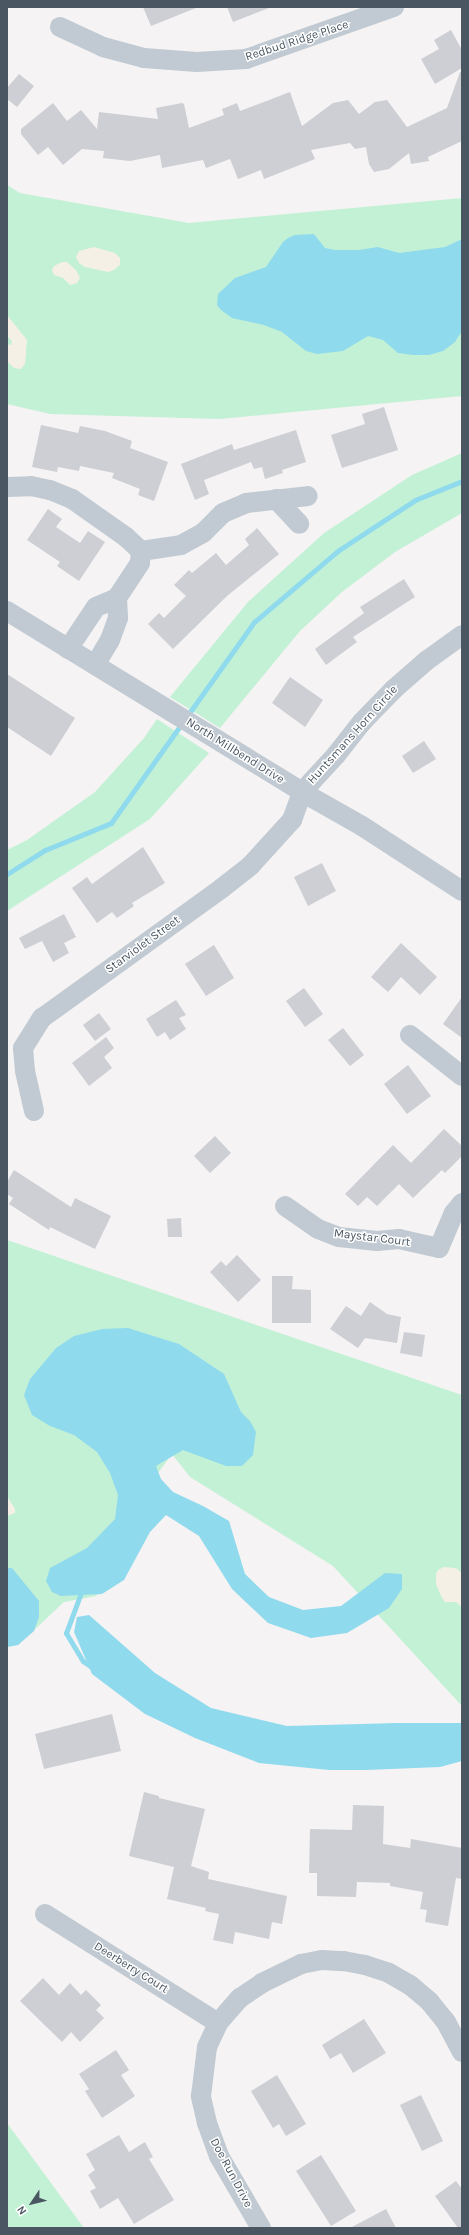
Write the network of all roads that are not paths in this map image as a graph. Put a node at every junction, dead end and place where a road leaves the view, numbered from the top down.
1 (394, 7) edge
2 (60, 27) dead end
3 (7, 487) edge
4 (308, 496) dead end
5 (276, 499) junction
6 (299, 524) dead end
7 (141, 551) junction
8 (117, 598) junction
9 (7, 611) edge
10 (462, 635) edge
11 (68, 649) junction
12 (95, 665) junction
13 (302, 792) junction
14 (462, 892) edge
15 (410, 1036) dead end
16 (462, 1076) edge
17 (34, 1111) dead end
18 (462, 1203) edge
19 (285, 1206) dead end
20 (45, 1914) dead end
21 (218, 2023) junction
22 (462, 2052) edge
23 (261, 2228) edge

1 - 2 street, Redbud Ridge Place
3 - 7 street
4 - 5 street
5 - 6 street
5 - 7 street
7 - 8 street
8 - 11 street
8 - 12 street
9 - 11 street, North Millbend Drive
10 - 13 street, Huntsmans Horn Circle
11 - 12 street, North Millbend Drive
12 - 13 street, North Millbend Drive
13 - 14 street, North Millbend Drive
13 - 17 street, Starviolet Street
15 - 16 street
18 - 19 street, Maystar Court
20 - 21 street, Deerberry Court
21 - 22 street, Doe Run Drive
21 - 23 street, Doe Run Drive

